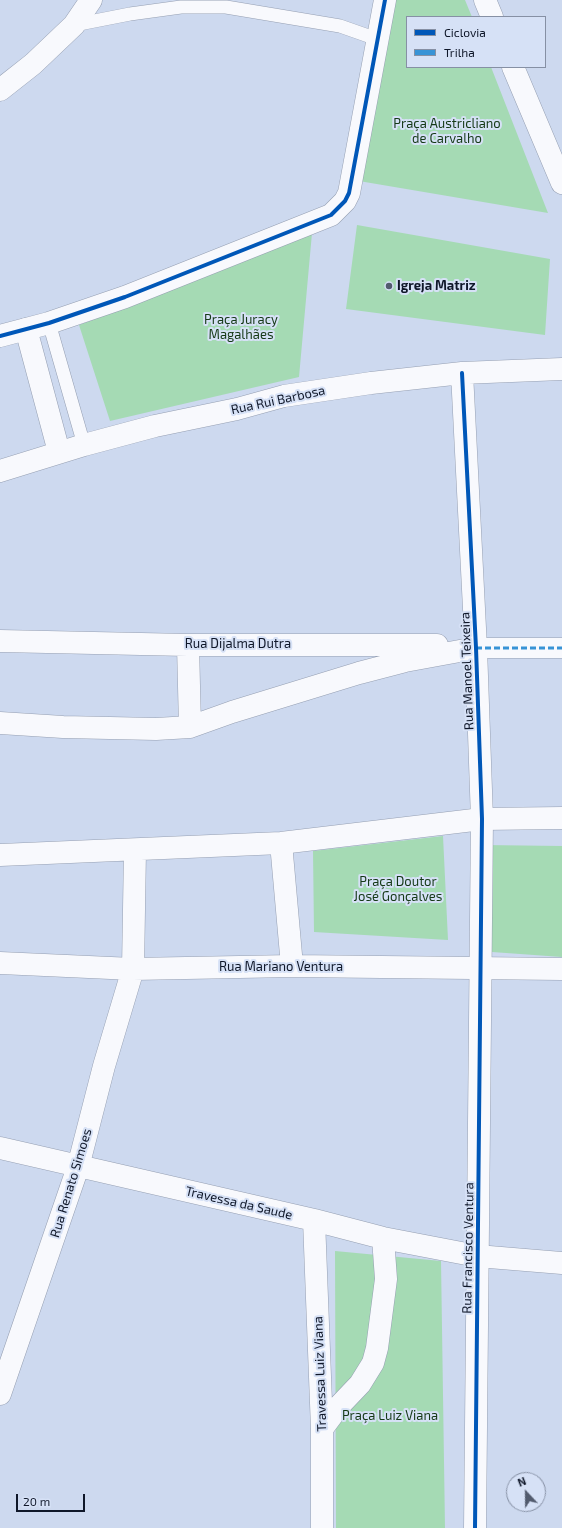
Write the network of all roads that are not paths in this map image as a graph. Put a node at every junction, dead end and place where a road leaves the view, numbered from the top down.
1 (91, 0) edge
2 (385, 0) edge
3 (485, 0) edge
4 (492, 16) edge
5 (74, 25) junction
6 (378, 39) junction
7 (513, 68) edge
8 (0, 90) edge
9 (562, 183) edge
10 (49, 323) junction
11 (9, 331) edge
12 (562, 369) edge
13 (462, 373) junction
14 (84, 445) junction
15 (59, 452) junction
16 (0, 471) edge
17 (0, 641) edge
18 (188, 645) junction
19 (476, 648) junction
20 (562, 648) edge
21 (0, 723) edge
22 (190, 727) junction
23 (562, 818) edge
24 (482, 819) junction
25 (281, 843) junction
26 (135, 850) junction
27 (0, 855) edge
28 (0, 963) edge
29 (292, 966) junction
30 (133, 969) junction
31 (480, 969) junction
32 (562, 969) edge
33 (0, 1148) edge
34 (78, 1167) junction
35 (314, 1220) junction
36 (383, 1238) junction
37 (477, 1256) junction
38 (562, 1263) edge
39 (0, 1394) edge
40 (322, 1429) junction
41 (322, 1528) edge
42 (475, 1528) edge

1 - 5 street
2 - 6 street
3 - 4 street
5 - 6 lane
5 - 8 street
6 - 10 street
7 - 9 street
10 - 11 street
10 - 14 lane
11 - 15 street
12 - 13 street, Rua Rui Barbosa
13 - 14 street, Rua Rui Barbosa
13 - 19 street, Rua Manoel Teixeira
14 - 15 street, Rua Rui Barbosa
15 - 16 street, Rua Rui Barbosa
17 - 18 street, Rua Dijalma Dutra
18 - 19 street, Rua Dijalma Dutra
18 - 22 street
19 - 20 street
19 - 22 street
19 - 24 street, Rua Manoel Teixeira
21 - 22 street
23 - 24 street
24 - 25 street
24 - 31 street, Rua Manoel Teixeira
25 - 26 street
25 - 29 street
26 - 27 street
26 - 30 street, Rua Renato Simoes
28 - 30 street, Rua Mariano Ventura
29 - 30 street, Rua Mariano Ventura
29 - 31 street, Rua Mariano Ventura
30 - 34 street, Rua Renato Simoes
31 - 32 street, Rua Mariano Ventura
31 - 37 street, Rua Francisco Ventura
33 - 34 street, Travessa da Saude
34 - 35 street, Travessa da Saude
34 - 39 street, Rua Renato Simoes
35 - 36 street, Travessa da Saude
35 - 40 street, Travessa Luiz Viana
36 - 37 street, Travessa da Saude
36 - 40 street
37 - 38 street, Travessa da Saude
37 - 42 street, Rua Francisco Ventura
40 - 41 street, Travessa Luiz Viana

